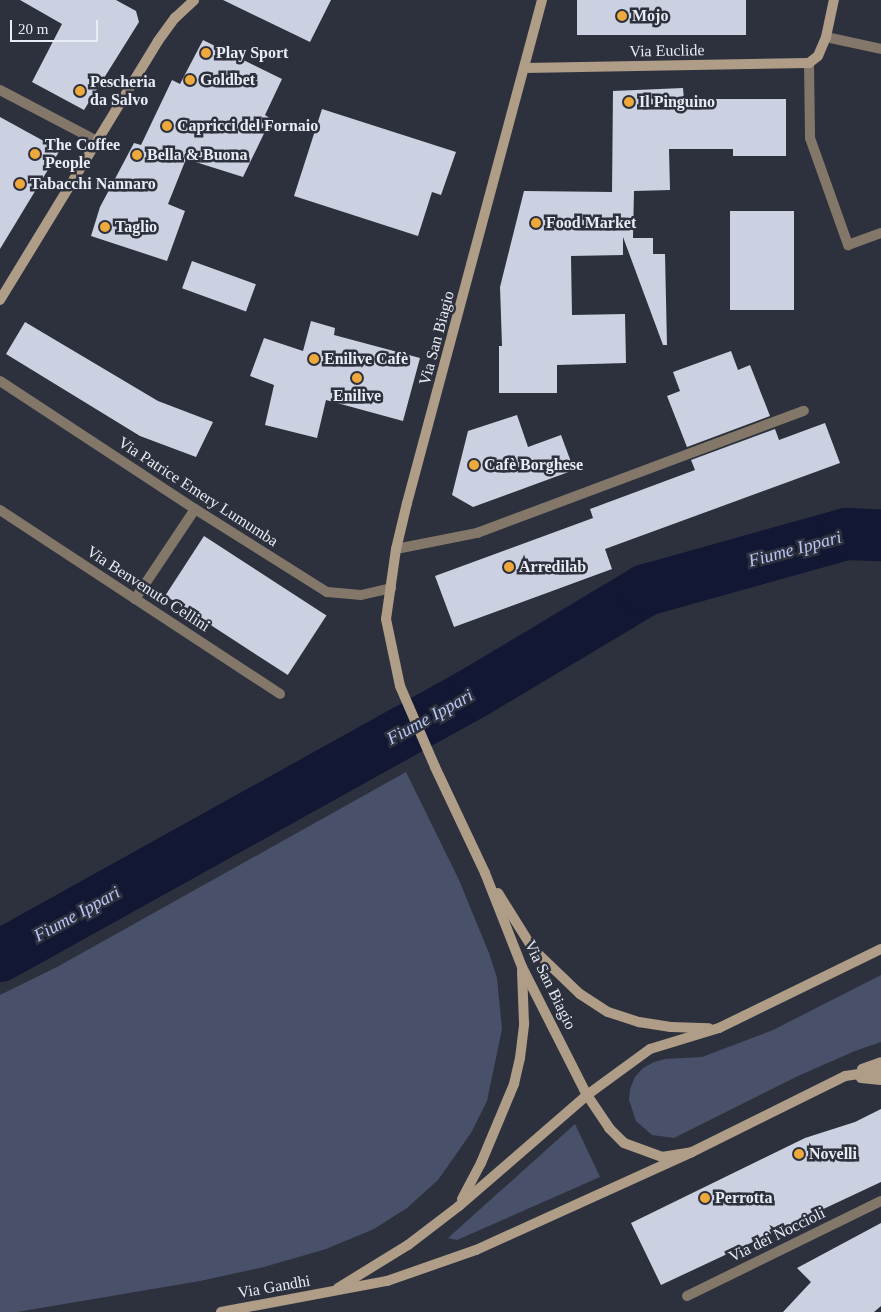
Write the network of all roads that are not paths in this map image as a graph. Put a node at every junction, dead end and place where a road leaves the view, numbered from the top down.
1 (194, 0) edge
2 (542, 0) edge
3 (834, 0) edge
4 (826, 37) junction
5 (881, 49) edge
6 (809, 63) junction
7 (525, 68) junction
8 (0, 90) edge
9 (97, 141) junction
10 (881, 233) edge
11 (0, 300) edge
12 (0, 381) edge
13 (804, 411) dead end
14 (195, 509) junction
15 (0, 510) edge
16 (396, 549) junction
17 (390, 588) junction
18 (135, 599) junction
19 (280, 694) dead end
20 (485, 873) junction
21 (881, 949) edge
22 (522, 967) junction
23 (719, 1028) junction
24 (881, 1062) edge
25 (881, 1071) edge
26 (845, 1076) junction
27 (881, 1080) edge
28 (587, 1095) junction
29 (692, 1152) junction
30 (881, 1201) edge
31 (459, 1206) junction
32 (333, 1291) junction
33 (686, 1296) dead end
34 (220, 1312) edge

1 - 9 main road
2 - 7 main road, Via San Biagio
3 - 4 main road
4 - 5 street
4 - 6 main road
6 - 7 main road, Via Euclide
6 - 10 street
7 - 16 main road, Via San Biagio
8 - 9 street
9 - 11 main road
12 - 14 street, Via Patrice Emery Lumumba
13 - 16 street
14 - 17 street, Via Patrice Emery Lumumba
14 - 18 street
15 - 18 street, Via Benvenuto Cellini
16 - 17 main road, Via San Biagio
17 - 20 main road, Via San Biagio
18 - 19 street, Via Benvenuto Cellini
20 - 22 main road, Via San Biagio
20 - 23 main road
21 - 23 main road
22 - 28 main road, Via San Biagio
22 - 31 main road
23 - 28 main road
24 - 26 main road
25 - 26 main road
26 - 27 main road
26 - 29 main road
28 - 29 main road, Via San Biagio
28 - 31 main road
29 - 32 main road, Via Gandhi
30 - 33 street, Via dei Noccioli
31 - 32 main road
32 - 34 main road, Via Gandhi

